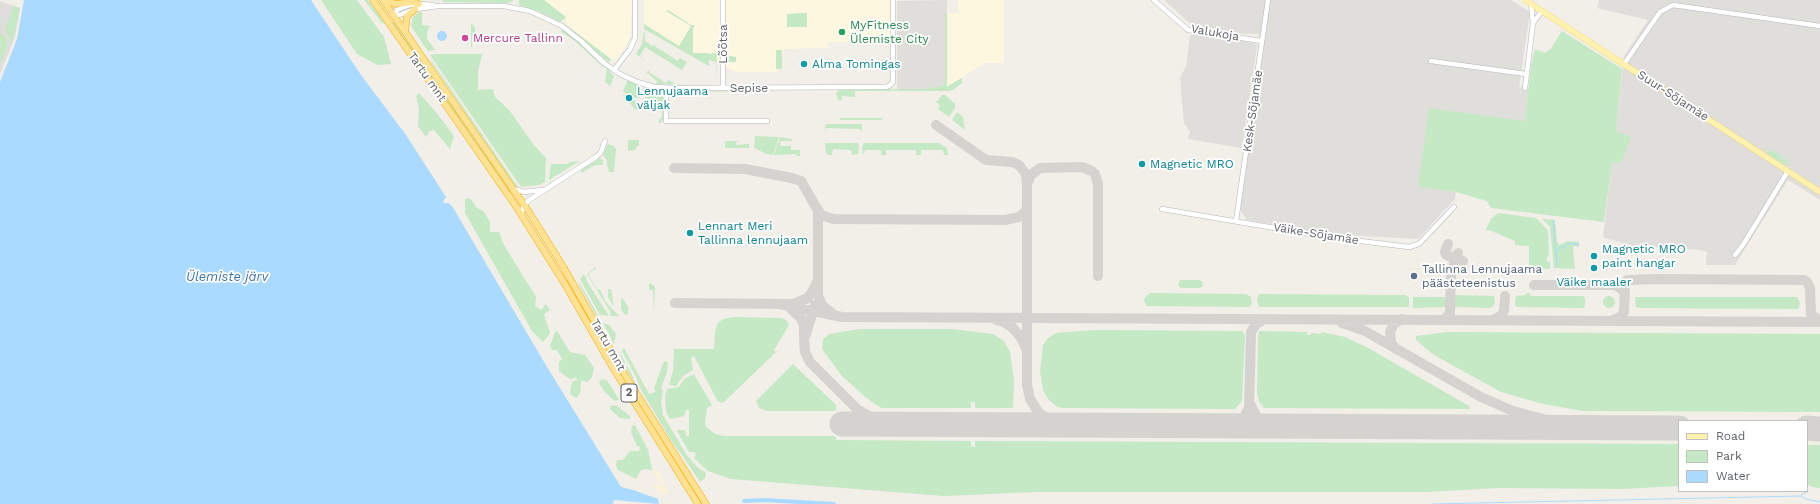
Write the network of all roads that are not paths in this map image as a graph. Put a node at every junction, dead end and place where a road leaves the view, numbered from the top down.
1 (373, 0) edge
2 (383, 0) edge
3 (387, 0) edge
4 (635, 0) edge
5 (723, 0) edge
6 (893, 0) edge
7 (1154, 0) edge
8 (1268, 0) edge
9 (1525, 0) edge
10 (1531, 4) junction
11 (417, 6) junction
12 (381, 11) junction
13 (1542, 11) junction
14 (394, 15) junction
15 (1533, 23) junction
16 (390, 24) junction
17 (1820, 26) edge
18 (405, 32) junction
19 (1262, 41) junction
20 (1431, 61) dead end
21 (1624, 64) junction
22 (614, 70) junction
23 (1526, 74) junction
24 (666, 88) junction
25 (723, 88) junction
26 (1525, 88) dead end
27 (767, 121) dead end
28 (605, 141) dead end
29 (1788, 171) junction
30 (514, 188) junction
31 (545, 189) junction
32 (1820, 192) edge
33 (524, 205) junction
34 (1454, 207) dead end
35 (1162, 209) dead end
36 (521, 214) junction
37 (1236, 221) junction
38 (1735, 255) dead end
39 (690, 491) junction
40 (694, 504) edge
41 (698, 504) edge
42 (706, 504) edge

1 - 12 highway, Tartu mnt / 2
2 - 14 highway, Tartu mnt / 2
3 - 11 highway
4 - 22 street
5 - 25 street, Lõõtsa
6 - 25 street, Sepise
7 - 19 street, Valukoja
8 - 19 street, Kesk-Sõjamäe
9 - 10 main road, Suur-Sõjamäe
10 - 13 main road, Suur-Sõjamäe
10 - 15 street
11 - 14 street, Sepise
11 - 18 highway
11 - 22 street, Sepise
12 - 14 highway
12 - 16 highway, Tartu mnt / 2
13 - 15 street
13 - 21 main road, Suur-Sõjamäe
14 - 16 highway
14 - 18 highway, Tartu mnt / 2
15 - 23 street
16 - 36 highway, Tartu mnt / 2
17 - 21 street
18 - 30 highway, Tartu mnt / 2
19 - 37 street, Kesk-Sõjamäe
20 - 23 street
21 - 29 main road, Suur-Sõjamäe
22 - 24 street, Sepise
23 - 26 street
24 - 25 street, Sepise
24 - 27 street
28 - 31 street
29 - 32 main road, Suur-Sõjamäe
29 - 38 street
30 - 31 street
30 - 33 highway, Tartu mnt / 2
31 - 33 street
33 - 36 street
33 - 42 highway, Tartu mnt / 2
34 - 37 street, Väike-Sõjamäe
35 - 37 street, Väike-Sõjamäe
36 - 39 highway, Tartu mnt / 2
39 - 40 street
39 - 41 highway, Tartu mnt / 2

